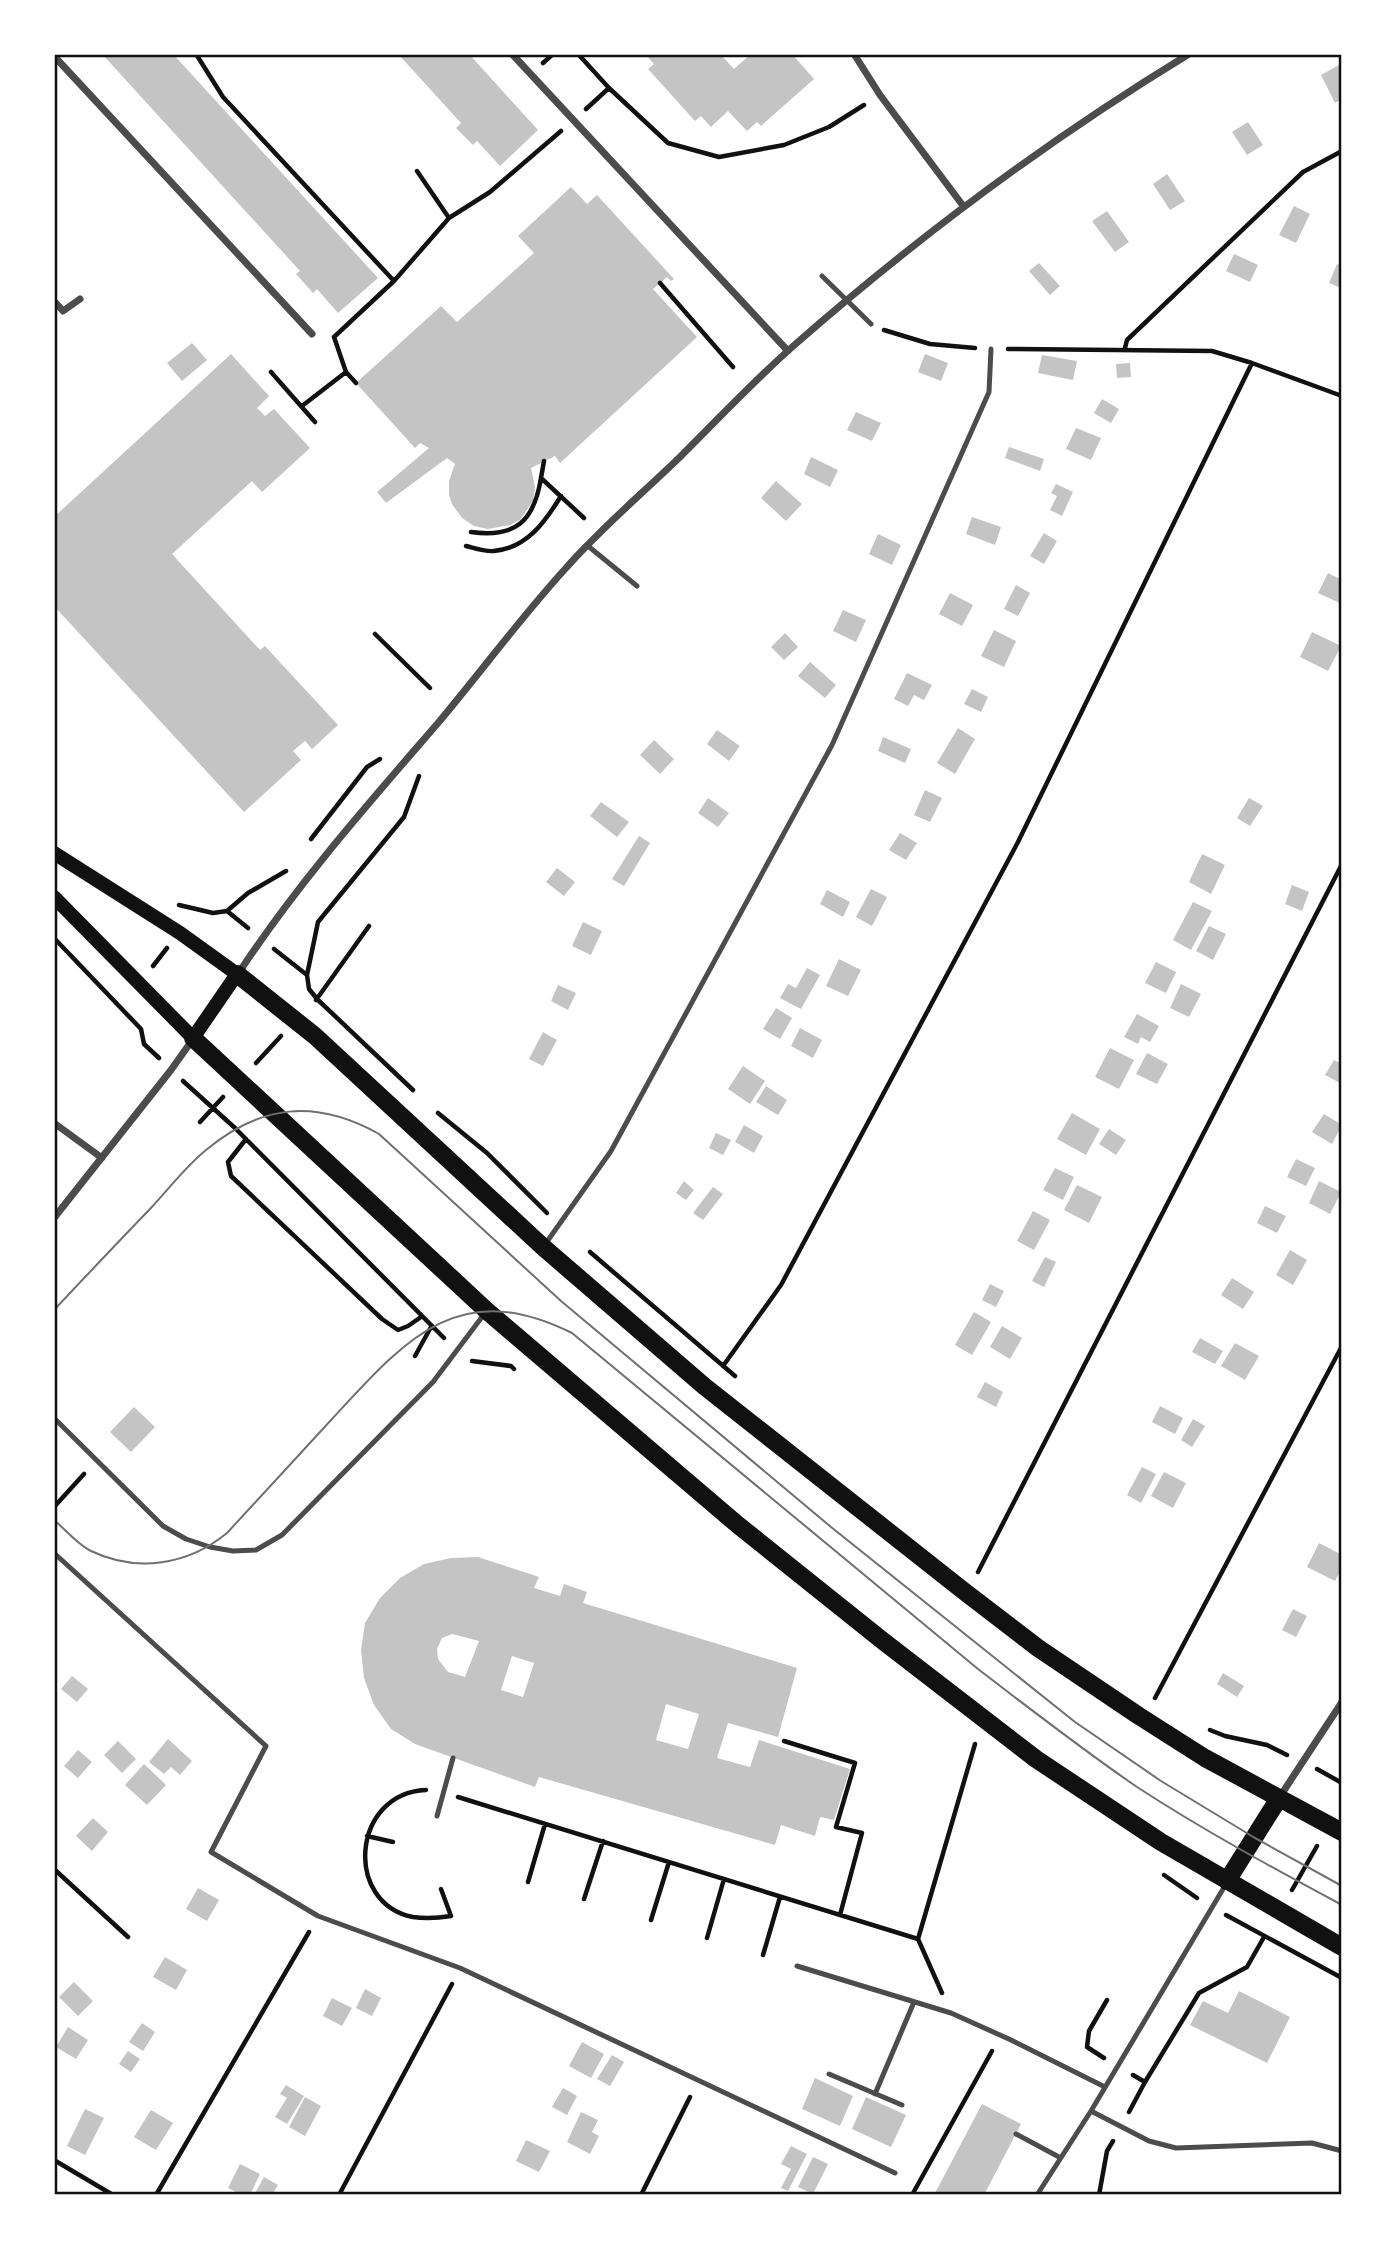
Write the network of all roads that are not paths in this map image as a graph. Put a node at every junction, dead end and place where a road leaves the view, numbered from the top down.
1 (512, 54) edge
2 (853, 54) edge
3 (1189, 54) edge
4 (54, 55) edge
5 (964, 207) junction
6 (822, 275) dead end
7 (80, 299) dead end
8 (54, 301) edge
9 (846, 301) junction
10 (871, 324) road end
11 (312, 334) road end
12 (991, 349) road end
13 (788, 351) junction
14 (588, 546) junction
15 (637, 586) dead end
16 (54, 853) edge
17 (54, 897) edge
18 (237, 974) junction
19 (193, 1038) junction
20 (54, 1123) edge
21 (102, 1158) junction
22 (54, 1218) edge
23 (543, 1247) junction
24 (487, 1311) junction
25 (54, 1418) edge
26 (54, 1553) edge
27 (1342, 1702) edge
28 (453, 1758) dead end
29 (1279, 1798) junction
30 (437, 1816) dead end
31 (1335, 1828) edge
32 (1227, 1881) junction
33 (1342, 1947) edge
34 (797, 1966) dead end
35 (914, 2002) junction
36 (829, 2074) dead end
37 (1105, 2087) junction
38 (876, 2094) junction
39 (902, 2105) dead end
40 (1091, 2111) junction
41 (1016, 2134) dead end
42 (1342, 2151) edge
43 (1059, 2157) junction
44 (895, 2173) dead end
45 (1037, 2195) edge

1 - 13 street
2 - 5 street
3 - 5 street
4 - 11 street
5 - 9 street
6 - 9 lane
7 - 8 street
9 - 10 lane
9 - 13 street
12 - 23 lane
13 - 14 street
14 - 15 lane
14 - 18 street
16 - 18 main road
17 - 19 main road
18 - 19 main road
18 - 23 main road
19 - 21 street
19 - 24 main road
20 - 21 street
21 - 22 street
23 - 29 main road
24 - 25 lane
24 - 32 main road
26 - 44 lane
27 - 29 street
28 - 30 lane
29 - 31 main road
29 - 32 main road
32 - 33 main road
32 - 37 lane
34 - 35 lane
35 - 37 lane
35 - 38 lane
36 - 38 lane
37 - 40 lane
38 - 39 lane
40 - 42 lane
40 - 43 lane
41 - 43 lane
43 - 45 lane

